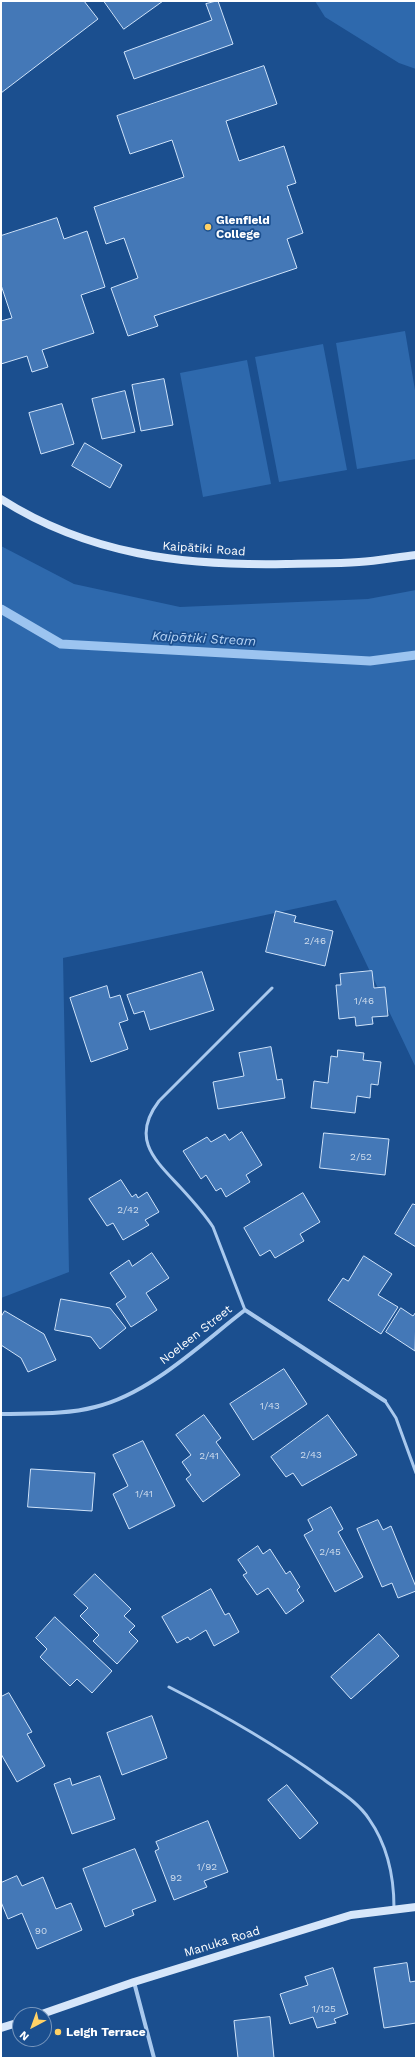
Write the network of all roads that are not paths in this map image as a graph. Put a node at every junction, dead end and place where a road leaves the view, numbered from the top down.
1 (1, 499) edge
2 (416, 555) edge
3 (272, 988) dead end
4 (246, 1310) junction
5 (385, 1401) joint
6 (1, 1414) edge
7 (416, 1473) edge
8 (170, 1687) dead end
9 (416, 1907) edge
10 (394, 1908) junction
11 (134, 1982) junction
12 (52, 2010) edge
13 (12, 2025) edge
14 (1, 2028) edge
15 (154, 2058) edge

1 - 2 main road, Kaipātiki Road
3 - 4 lane
4 - 5 street, Noeleen Street
4 - 6 street, Noeleen Street
5 - 7 lane
8 - 10 lane
9 - 10 main road, Manuka Road
10 - 11 main road, Manuka Road
11 - 12 main road, Manuka Road
11 - 15 street
13 - 14 main road

